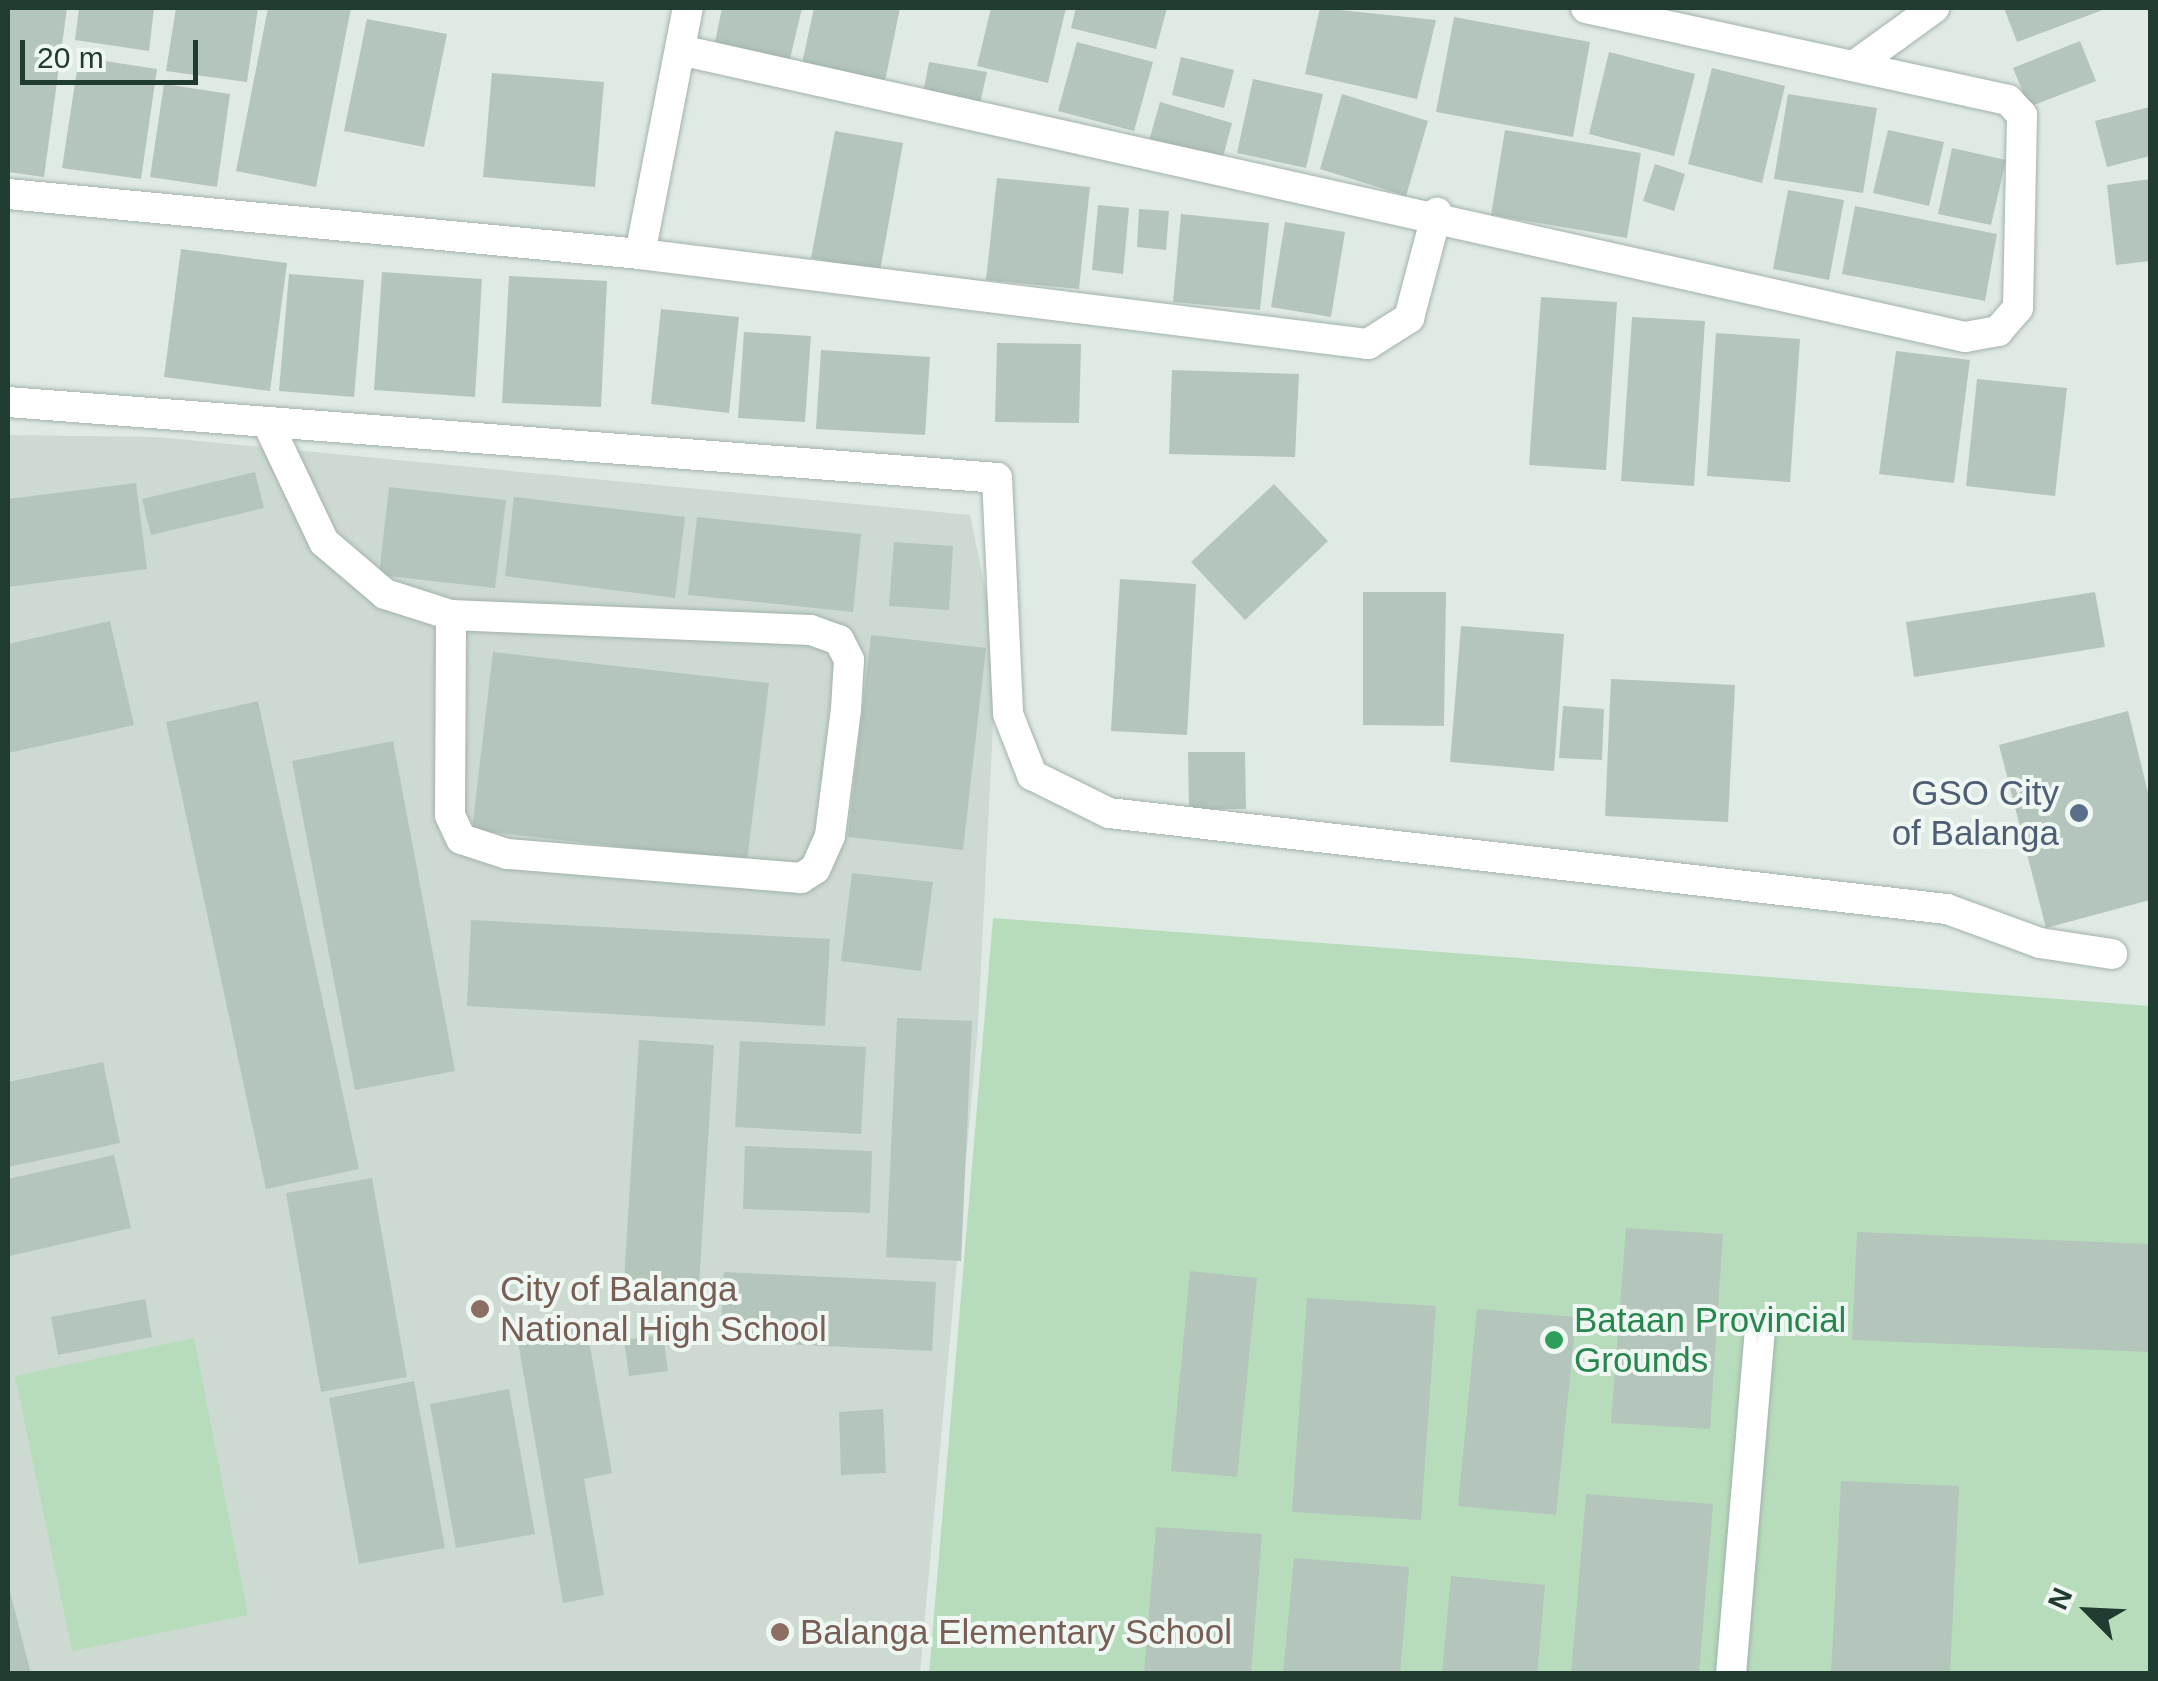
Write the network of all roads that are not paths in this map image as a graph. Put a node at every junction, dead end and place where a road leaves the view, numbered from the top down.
1 (688, 8) edge
2 (1586, 8) edge
3 (1934, 8) edge
4 (680, 50) junction
5 (1854, 66) junction
6 (8, 194) edge
7 (1437, 213) junction
8 (640, 254) junction
9 (8, 402) edge
10 (266, 422) junction
11 (451, 615) junction
12 (2112, 954) dead end
13 (1760, 1330) dead end
14 (1731, 1674) edge

1 - 4 street
2 - 5 street
3 - 5 street
4 - 7 street
4 - 8 street
5 - 7 street
6 - 8 street
7 - 8 street
9 - 10 street
10 - 11 street
10 - 12 street
11 - 11 street
13 - 14 street

